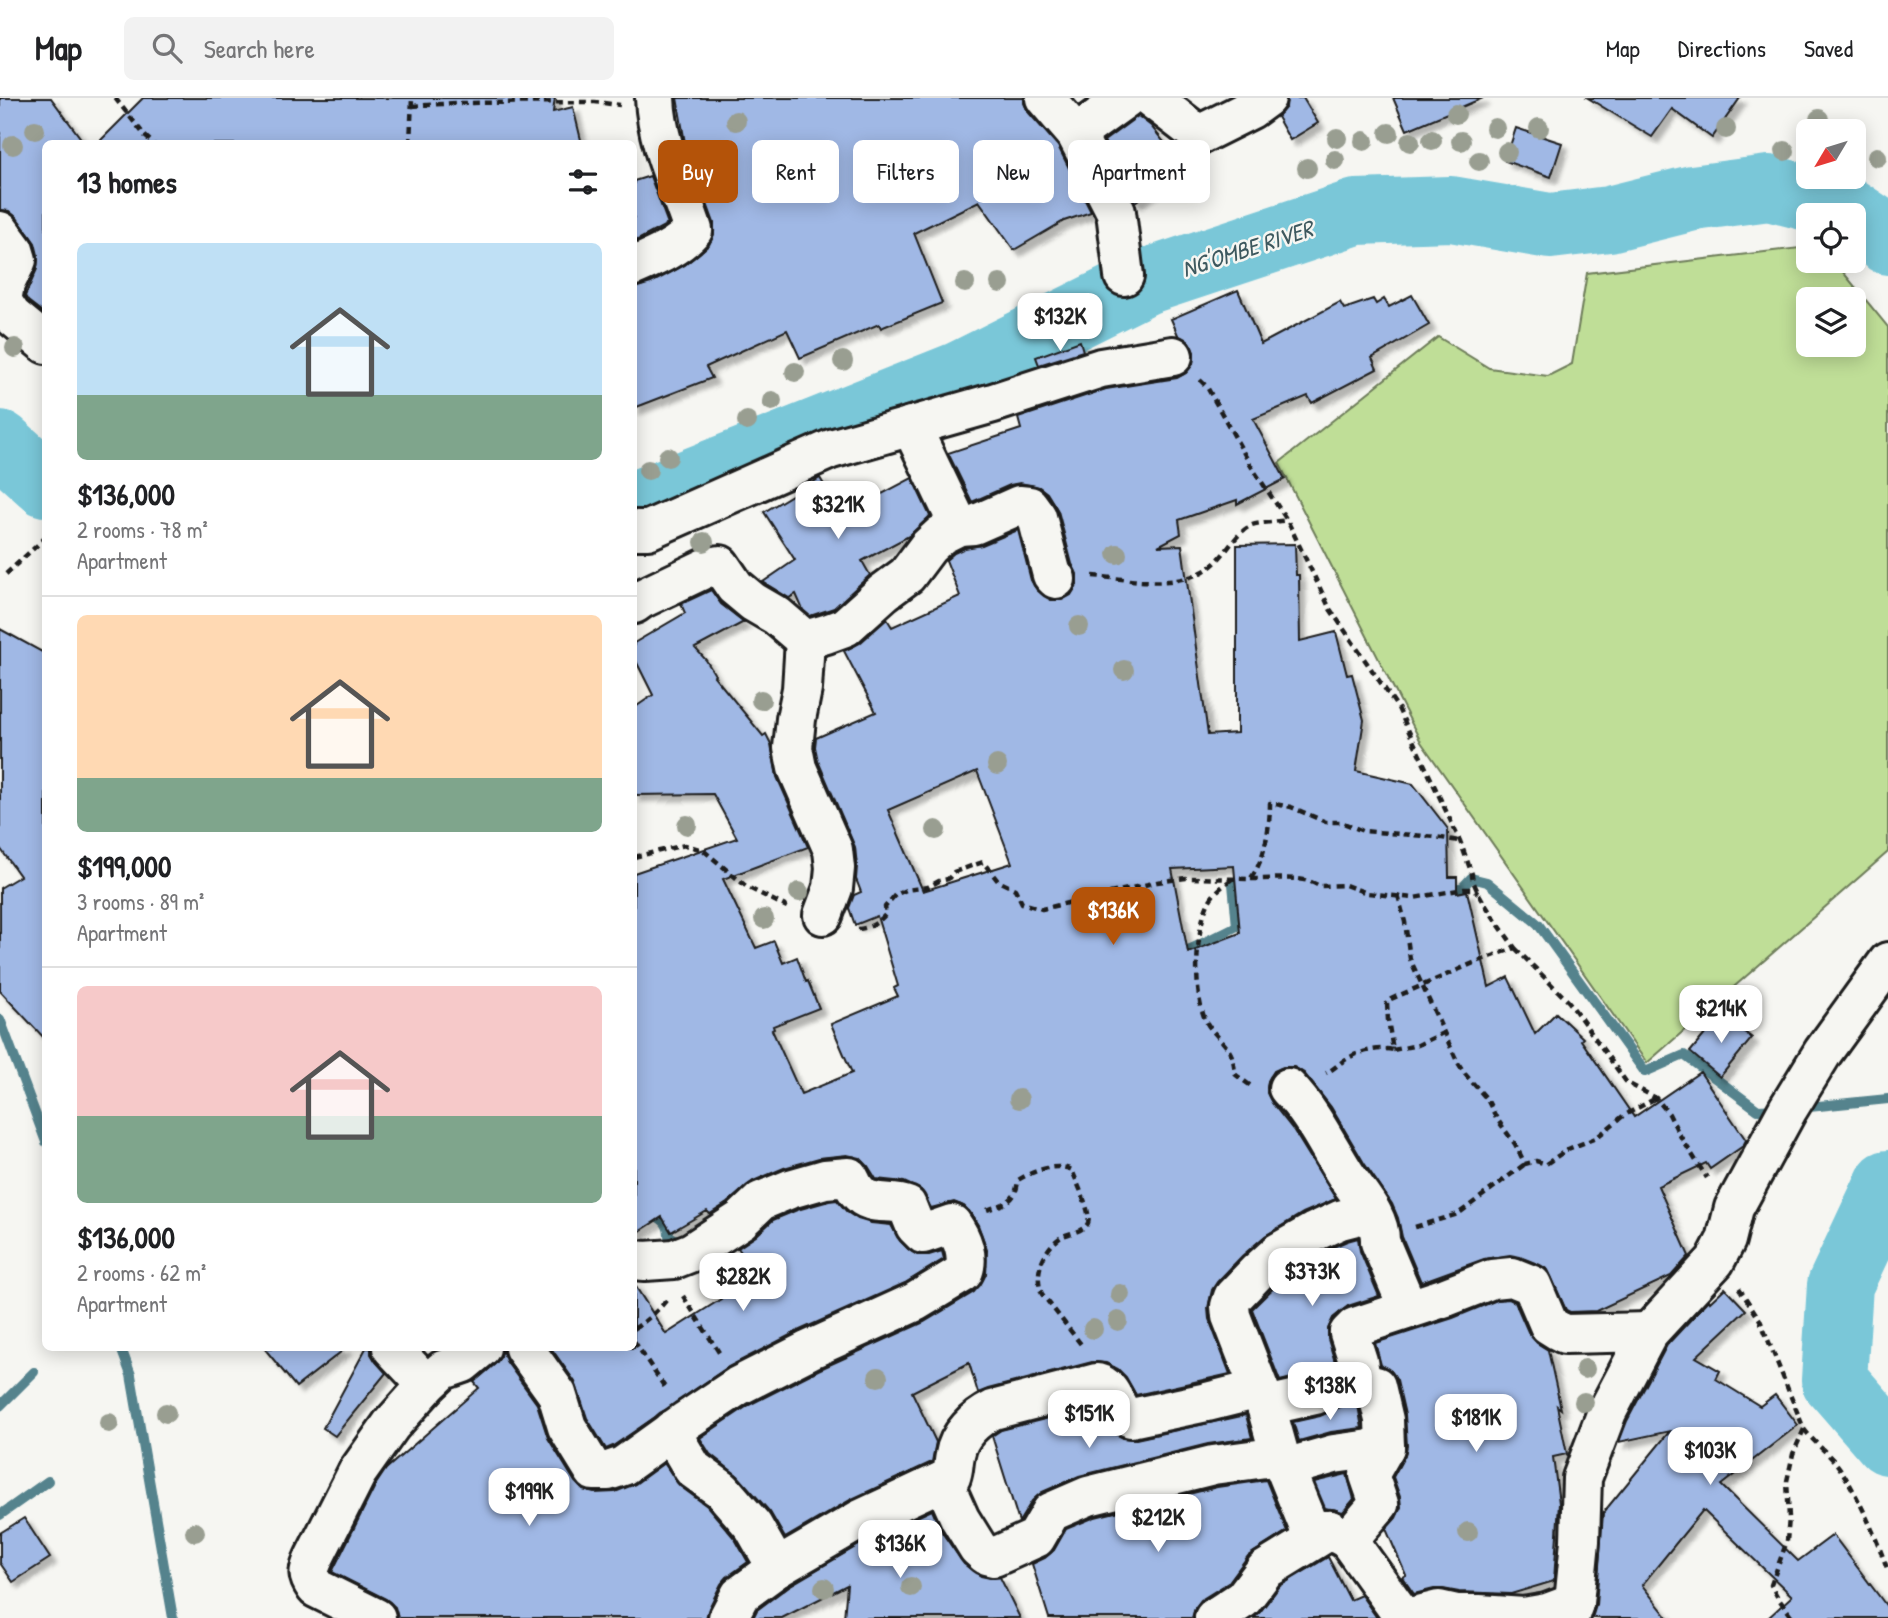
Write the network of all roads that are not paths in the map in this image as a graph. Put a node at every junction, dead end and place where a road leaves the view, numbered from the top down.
1 (1045, 98) edge
2 (1126, 98) edge
3 (1151, 98) edge
4 (1266, 98) edge
5 (655, 104) edge
6 (1076, 134) junction
7 (0, 232) edge
8 (637, 265) edge
9 (1124, 276) dead end
10 (42, 341) edge
11 (1173, 356) road end
12 (911, 426) junction
13 (638, 520) edge
14 (959, 526) junction
15 (1056, 579) road end
16 (637, 602) edge
17 (805, 639) junction
18 (823, 915) road end
19 (1888, 962) edge
20 (1288, 1088) road end
21 (1376, 1222) junction
22 (637, 1260) edge
23 (1408, 1308) junction
24 (1649, 1332) junction
25 (395, 1351) edge
26 (477, 1351) edge
27 (526, 1351) edge
28 (1361, 1379) junction
29 (426, 1385) junction
30 (1263, 1398) junction
31 (680, 1425) junction
32 (1385, 1447) junction
33 (1283, 1462) junction
34 (943, 1481) junction
35 (1339, 1535) junction
36 (777, 1568) junction
37 (1572, 1610) edge
38 (736, 1614) edge
39 (376, 1618) edge
40 (1214, 1618) edge
41 (1406, 1618) edge

1 - 6 street
2 - 6 street
3 - 4 street
5 - 8 street
6 - 9 street
7 - 10 street
11 - 12 street
12 - 13 street
12 - 14 street
14 - 15 street
14 - 17 street
16 - 17 street
17 - 18 street
19 - 24 street
20 - 21 street
21 - 23 street
21 - 30 street
22 - 31 street
23 - 24 street
23 - 28 street
24 - 37 street
25 - 29 street
26 - 29 street
27 - 31 street
28 - 30 street
28 - 32 street
29 - 39 street
30 - 33 street
30 - 34 street
31 - 36 street
32 - 33 street
32 - 35 street
33 - 34 street
33 - 35 street
34 - 36 street
35 - 40 street
35 - 41 street
36 - 38 street
37 - 41 street

